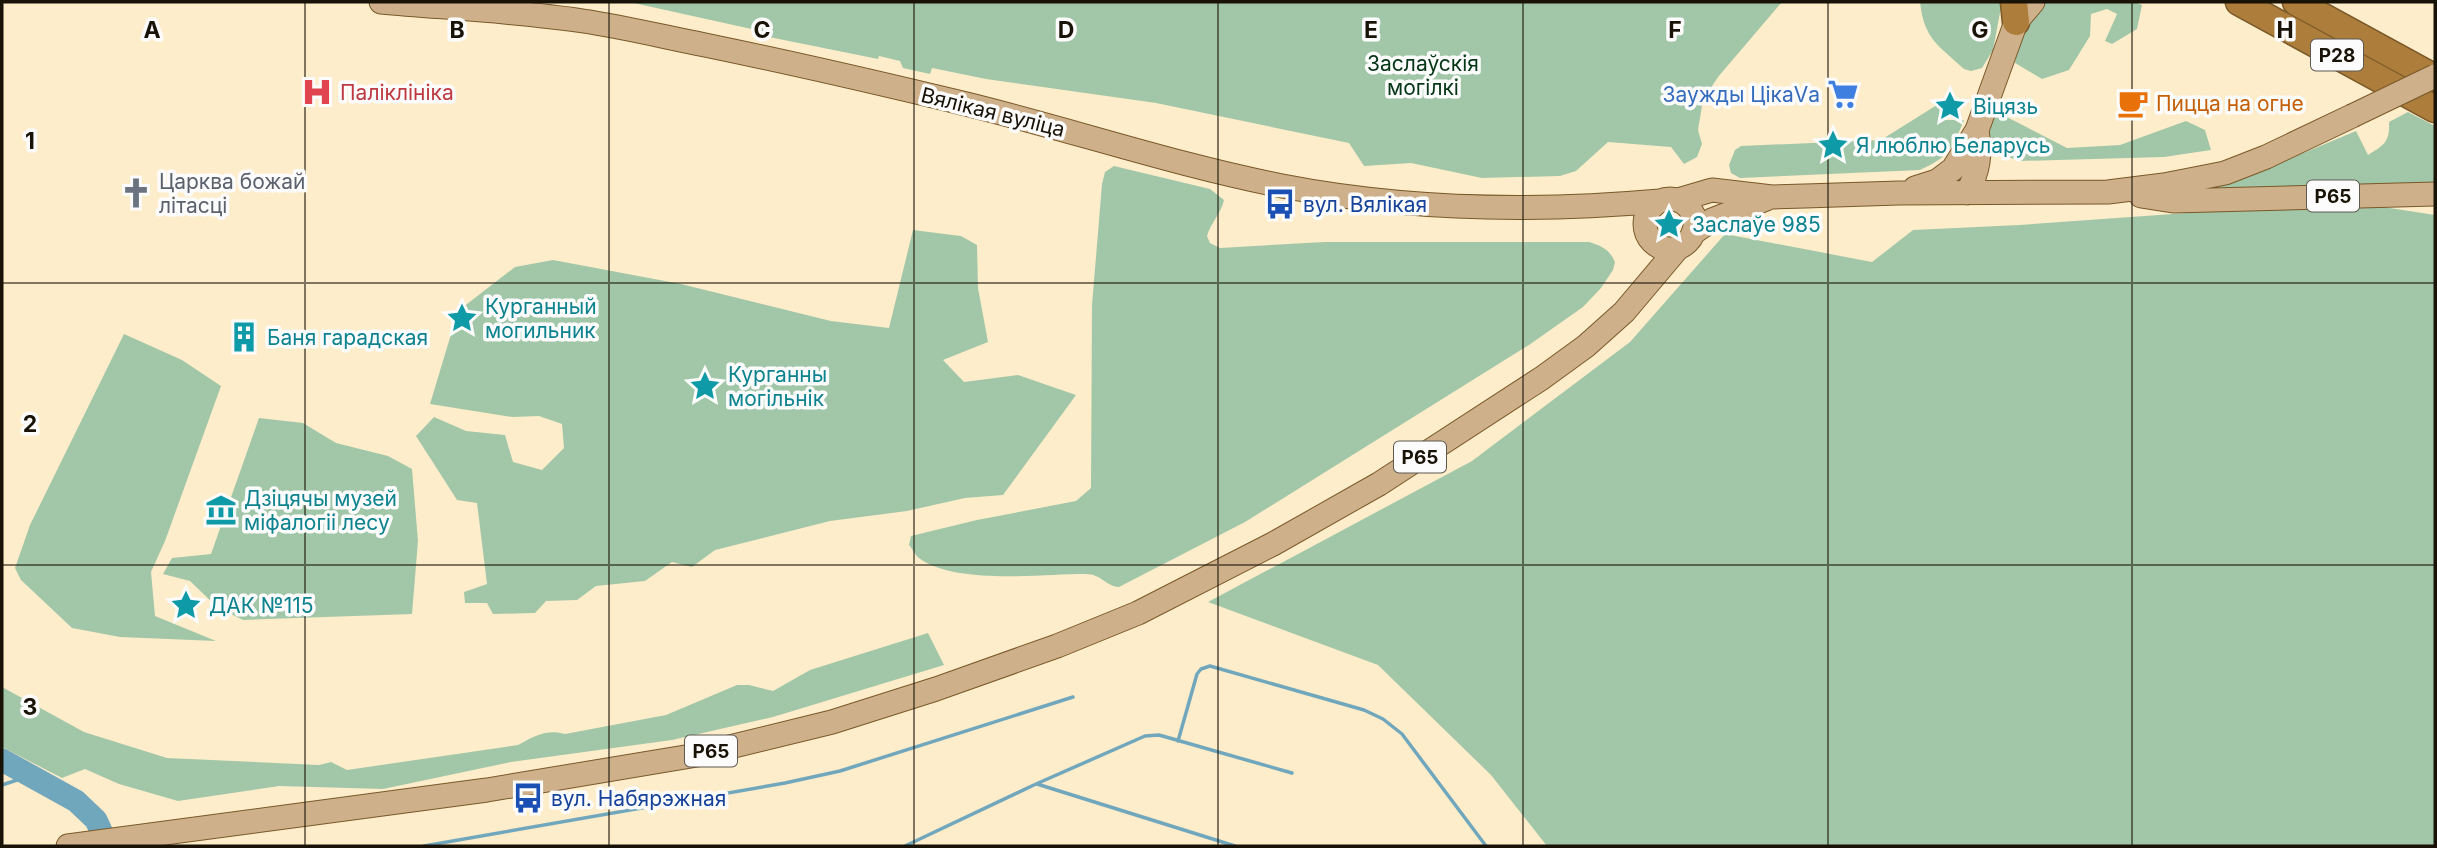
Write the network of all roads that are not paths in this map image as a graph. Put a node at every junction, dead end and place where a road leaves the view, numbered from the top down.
1 (381, 2) edge
2 (2033, 2) edge
3 (2239, 2) edge
4 (2296, 2) edge
5 (2015, 12) edge
6 (2435, 77) edge
7 (2435, 108) edge
8 (1977, 130) junction
9 (1980, 155) junction
10 (1953, 169) junction
11 (2108, 192) junction
12 (1899, 193) junction
13 (1967, 193) junction
14 (2018, 193) junction
15 (2435, 194) edge
16 (1772, 197) junction
17 (1669, 201) junction
18 (1605, 206) junction
19 (1649, 237) junction
20 (1686, 241) junction
21 (1623, 312) junction
22 (68, 846) edge

1 - 18 main road, Вялікая вуліца
2 - 5 main road
3 - 7 highway, Р28
4 - 6 highway, Р28
5 - 8 main road
6 - 11 main road, Р65, bridge
8 - 9 main road
8 - 10 main road
9 - 13 main road
9 - 14 main road
10 - 12 main road
10 - 13 main road
11 - 14 main road, Р65
11 - 15 main road, Р65
12 - 13 main road, Р65
12 - 16 main road, Р65
13 - 14 main road, Р65
16 - 17 main road, Р65
16 - 20 main road, Р65
17 - 18 main road, Вялікая вуліца
17 - 19 main road, Р65
17 - 20 main road
18 - 19 main road
19 - 20 main road
19 - 21 main road, Р65
20 - 21 main road, Р65
21 - 22 main road, Р65

